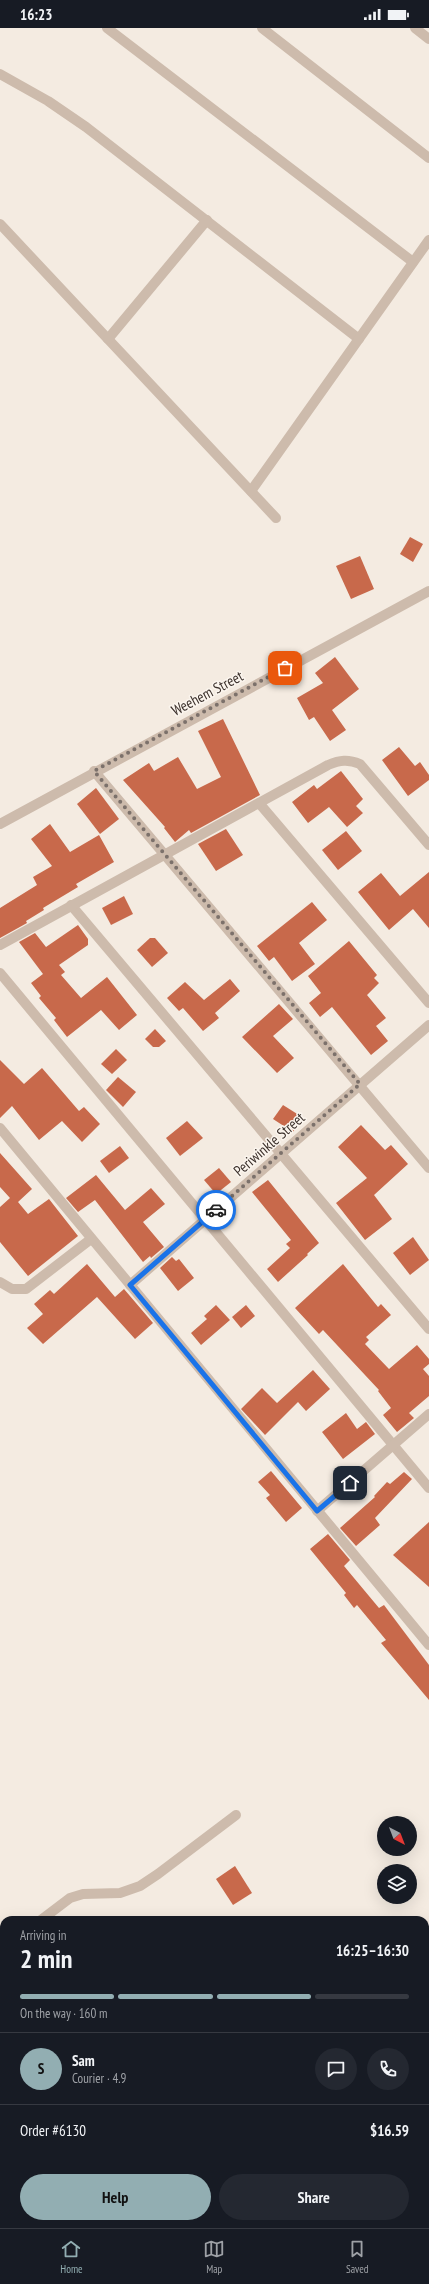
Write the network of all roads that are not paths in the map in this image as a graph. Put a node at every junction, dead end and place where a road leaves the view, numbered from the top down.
1 (107, 28) edge
2 (262, 28) edge
3 (415, 28) edge
4 (429, 39) edge
5 (0, 74) edge
6 (429, 158) edge
7 (206, 220) junction
8 (0, 224) edge
9 (429, 240) edge
10 (413, 262) junction
11 (108, 339) junction
12 (359, 339) junction
13 (251, 491) junction
14 (276, 518) dead end
15 (429, 591) edge
16 (94, 771) junction
17 (259, 803) junction
18 (0, 824) edge
19 (429, 845) edge
20 (165, 854) junction
21 (71, 905) junction
22 (0, 946) edge
23 (0, 973) edge
24 (429, 1003) edge
25 (429, 1025) edge
26 (360, 1084) junction
27 (0, 1128) edge
28 (282, 1153) junction
29 (429, 1168) edge
30 (206, 1219) junction
31 (91, 1239) junction
32 (0, 1282) edge
33 (130, 1285) junction
34 (429, 1329) edge
35 (429, 1414) edge
36 (393, 1445) junction
37 (429, 1488) edge
38 (317, 1511) junction
39 (429, 1645) edge
40 (236, 1815) dead end
41 (46, 1916) edge

1 - 10 street
2 - 6 street
3 - 4 street
5 - 7 street
7 - 11 street
7 - 12 street
8 - 11 street
9 - 10 street
10 - 12 street
11 - 13 street
12 - 13 street
13 - 14 street
15 - 16 street, Weehem Street
16 - 18 street, Weehem Street
16 - 20 street
17 - 19 street
17 - 20 street
17 - 24 street
20 - 21 street
20 - 26 street
21 - 22 street
21 - 28 street
23 - 30 street
25 - 26 street, Periwinkle Street
26 - 28 street, Periwinkle Street
26 - 29 street
27 - 31 street
28 - 30 street, Periwinkle Street
28 - 34 street
30 - 33 street, Periwinkle Street
30 - 36 street
31 - 32 street
31 - 33 street
33 - 38 street
35 - 36 street
36 - 37 street
36 - 38 street
38 - 39 street
40 - 41 street

